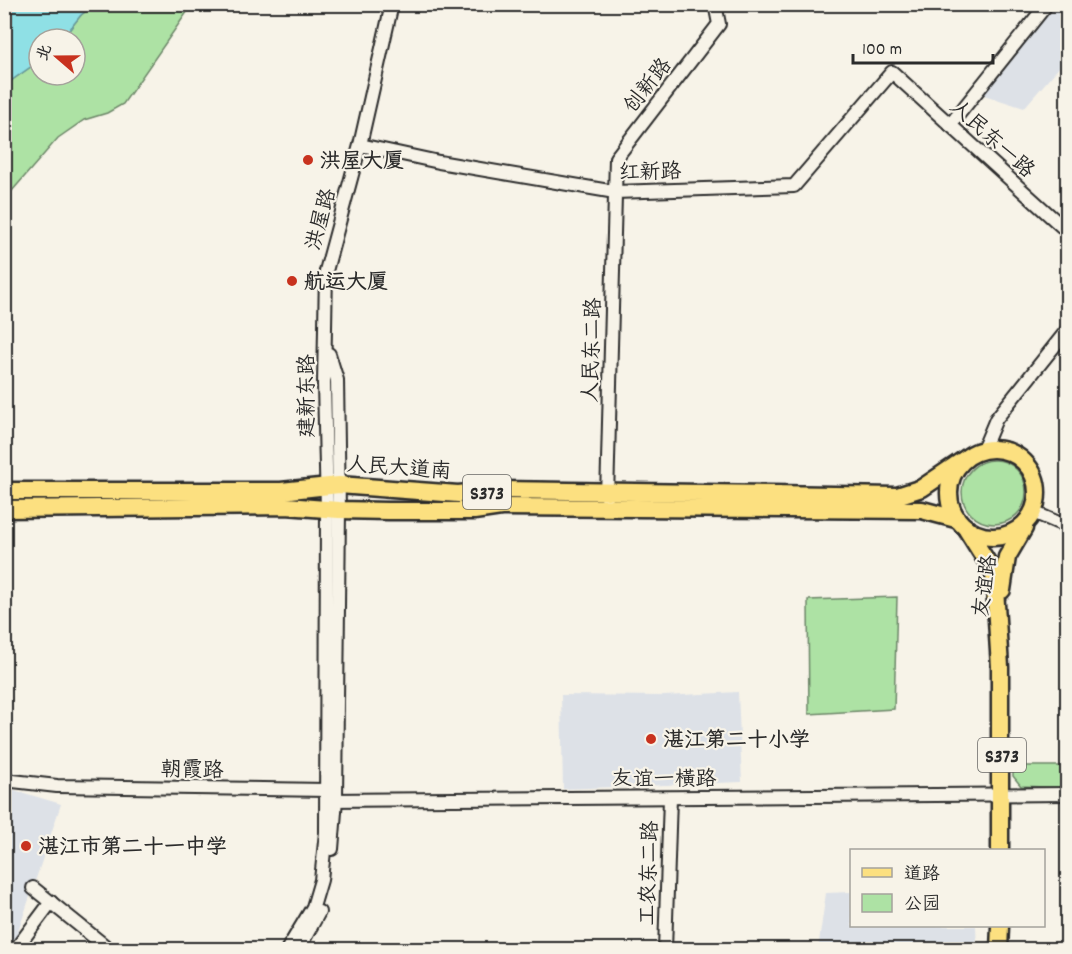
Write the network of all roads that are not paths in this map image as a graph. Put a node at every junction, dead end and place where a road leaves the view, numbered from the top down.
1 (392, 4) edge
2 (715, 4) edge
3 (1047, 4) edge
4 (891, 72) joint
5 (950, 125) junction
6 (360, 145) junction
7 (615, 192) junction
8 (1068, 232) edge
9 (1068, 329) edge
10 (326, 342) joint
11 (983, 450) junction
12 (962, 461) junction
13 (332, 486) junction
14 (4, 491) edge
15 (607, 501) junction
16 (4, 509) edge
17 (333, 510) junction
18 (1030, 517) junction
19 (962, 524) junction
20 (1068, 527) edge
21 (1000, 660) junction
22 (4, 780) edge
23 (1068, 796) edge
24 (330, 797) junction
25 (670, 798) junction
26 (1001, 798) junction
27 (1000, 849) edge
28 (33, 888) dead end
29 (51, 902) junction
30 (1000, 927) edge
31 (15, 950) edge
32 (110, 950) edge
33 (287, 950) edge
34 (298, 950) edge
35 (665, 950) edge
36 (999, 950) edge

1 - 6 street, 洪屋路
2 - 7 street, 创新路
3 - 5 street
4 - 5 street, 人民东一路
4 - 7 street, 红新路
5 - 8 street, 人民东一路
6 - 7 street, 红新路
6 - 10 street, 洪屋路
7 - 15 street, 人民东二路
9 - 11 street
10 - 13 street, 建新东路
11 - 12 main road, S373
11 - 18 main road, S373
12 - 15 main road, 人民大道南 / S373
12 - 19 main road, S373
13 - 14 main road, 人民大道南 / S373
13 - 15 main road, 人民大道南 / S373
13 - 17 street, 建新东路
15 - 17 main road, 人民大道南 / S373
15 - 19 main road, 人民大道南 / S373
16 - 17 main road, 人民大道南 / S373
17 - 24 street, 建新东路
18 - 19 main road, S373
18 - 20 street
18 - 21 main road, 友谊路 / S373
19 - 21 main road, 友谊路 / S373
21 - 26 main road, 友谊路 / S373
22 - 24 street, 朝霞路
23 - 26 street, 友谊一横路
24 - 25 street, 友谊一横路
24 - 33 street, 建新东路
24 - 34 street, 建新东路
25 - 26 street, 友谊一横路
25 - 35 street, 工农东二路
26 - 27 main road, 友谊路 / S373
28 - 29 street
29 - 31 street
29 - 32 street
30 - 36 main road

